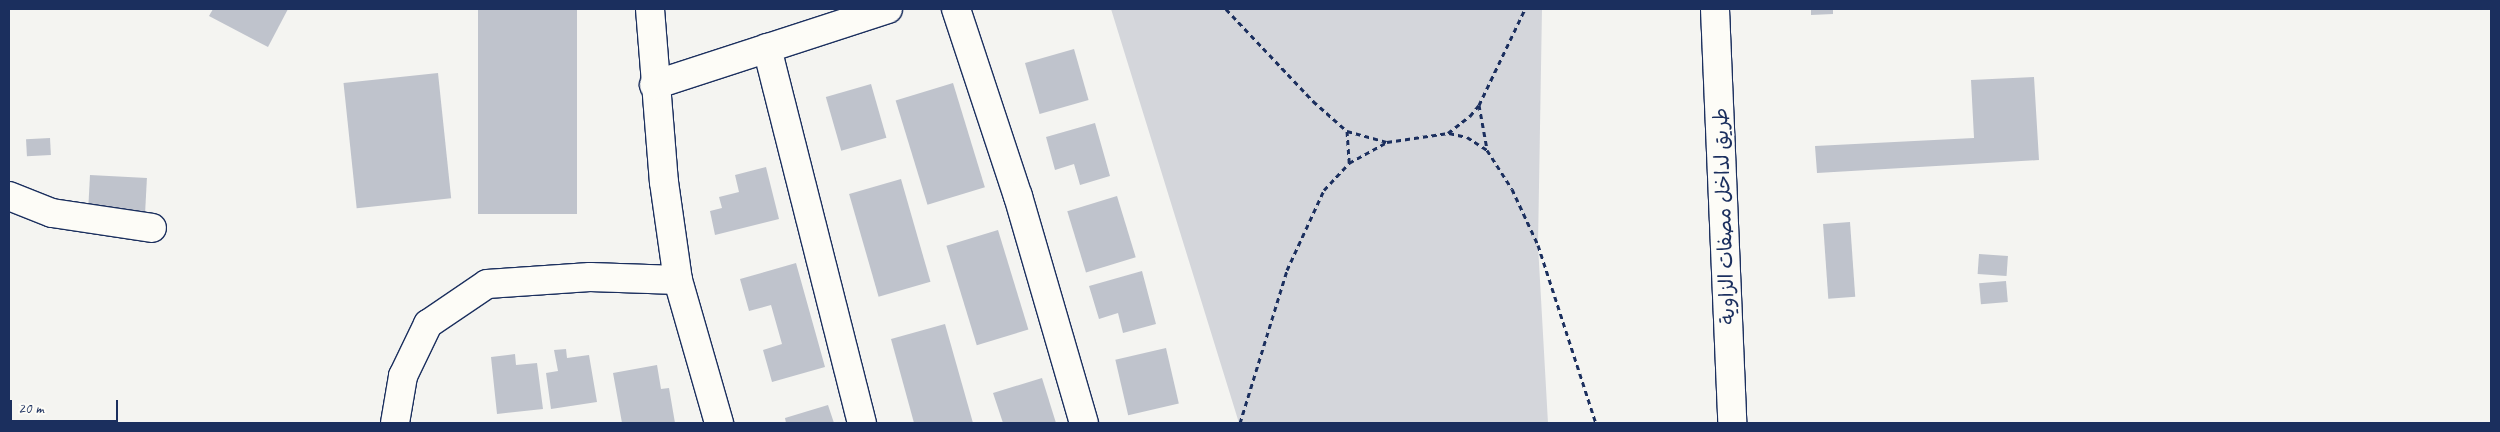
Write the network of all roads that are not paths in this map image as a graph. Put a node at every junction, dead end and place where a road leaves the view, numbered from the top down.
1 (650, 9) edge
2 (888, 9) edge
3 (956, 9) edge
4 (1715, 9) edge
5 (767, 48) junction
6 (654, 85) junction
7 (9, 196) edge
8 (152, 228) dead end
9 (678, 280) junction
10 (395, 423) edge
11 (719, 423) edge
12 (862, 423) edge
13 (1084, 423) edge
14 (1732, 423) edge

1 - 6 street
2 - 5 street
3 - 13 street
4 - 14 street, طريق لداخل مصفات الزاوية
5 - 6 street
5 - 12 street
6 - 9 street
7 - 8 street
9 - 10 street
9 - 11 street

